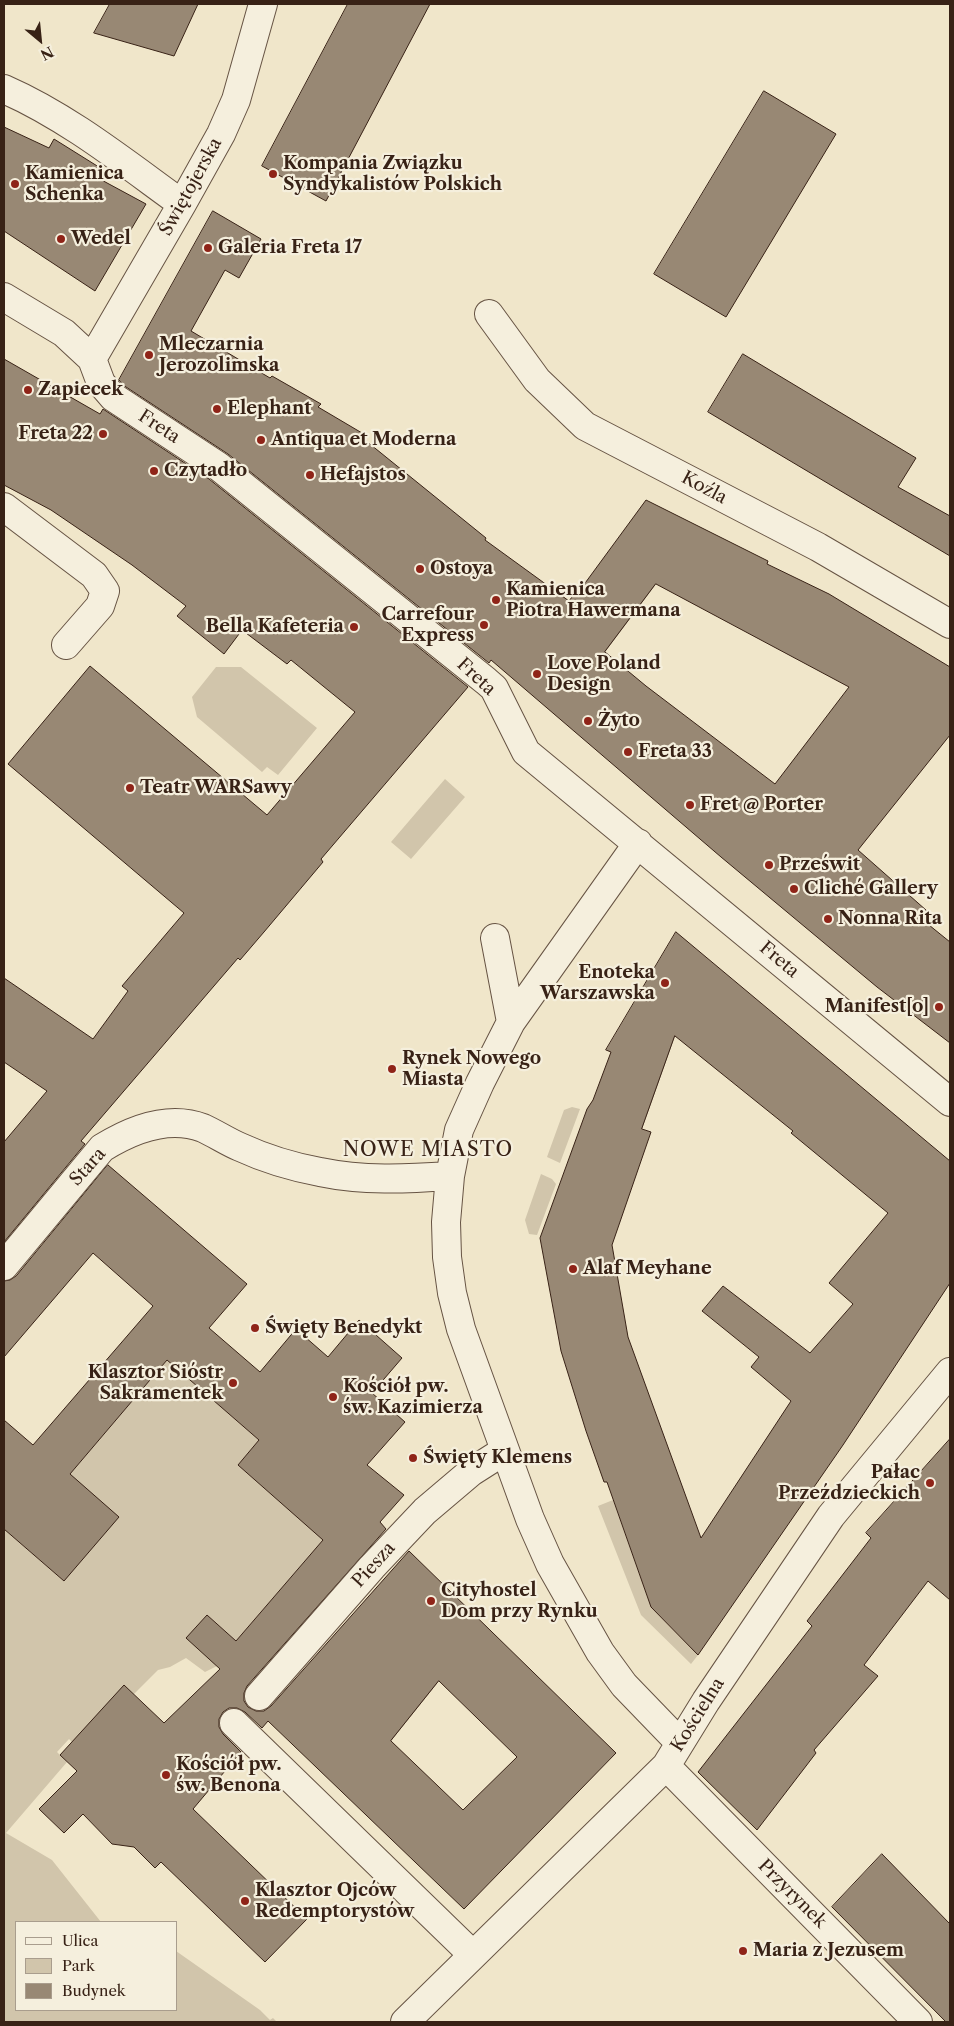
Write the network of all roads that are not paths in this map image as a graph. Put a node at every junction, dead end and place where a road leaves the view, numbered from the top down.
1 (263, 4) edge
2 (4, 89) edge
3 (182, 204) junction
4 (4, 297) edge
5 (489, 314) dead end
6 (92, 359) junction
7 (4, 507) edge
8 (950, 624) edge
9 (66, 645) dead end
10 (638, 843) junction
11 (495, 938) dead end
12 (511, 1022) junction
13 (950, 1102) edge
14 (450, 1176) junction
15 (4, 1266) edge
16 (950, 1372) edge
17 (504, 1451) junction
18 (259, 1696) dead end
19 (234, 1723) dead end
20 (680, 1742) junction
21 (666, 1766) junction
22 (473, 1955) junction
23 (405, 2022) edge
24 (918, 2022) edge

1 - 3 street, Świętojerska
2 - 3 street
3 - 6 street, Świętojerska
4 - 6 street, Freta
5 - 8 street, Koźla
6 - 10 street, Freta
7 - 9 street
10 - 12 street
10 - 13 street, Freta
11 - 12 street
12 - 14 street
14 - 15 street, Stara
14 - 17 street
16 - 20 street, Kościelna
17 - 18 street, Piesza
17 - 20 street
19 - 22 street
20 - 21 street, Kościelna
21 - 22 street, Kościelna
21 - 24 street, Przyrynek
22 - 23 street, Kościelna

